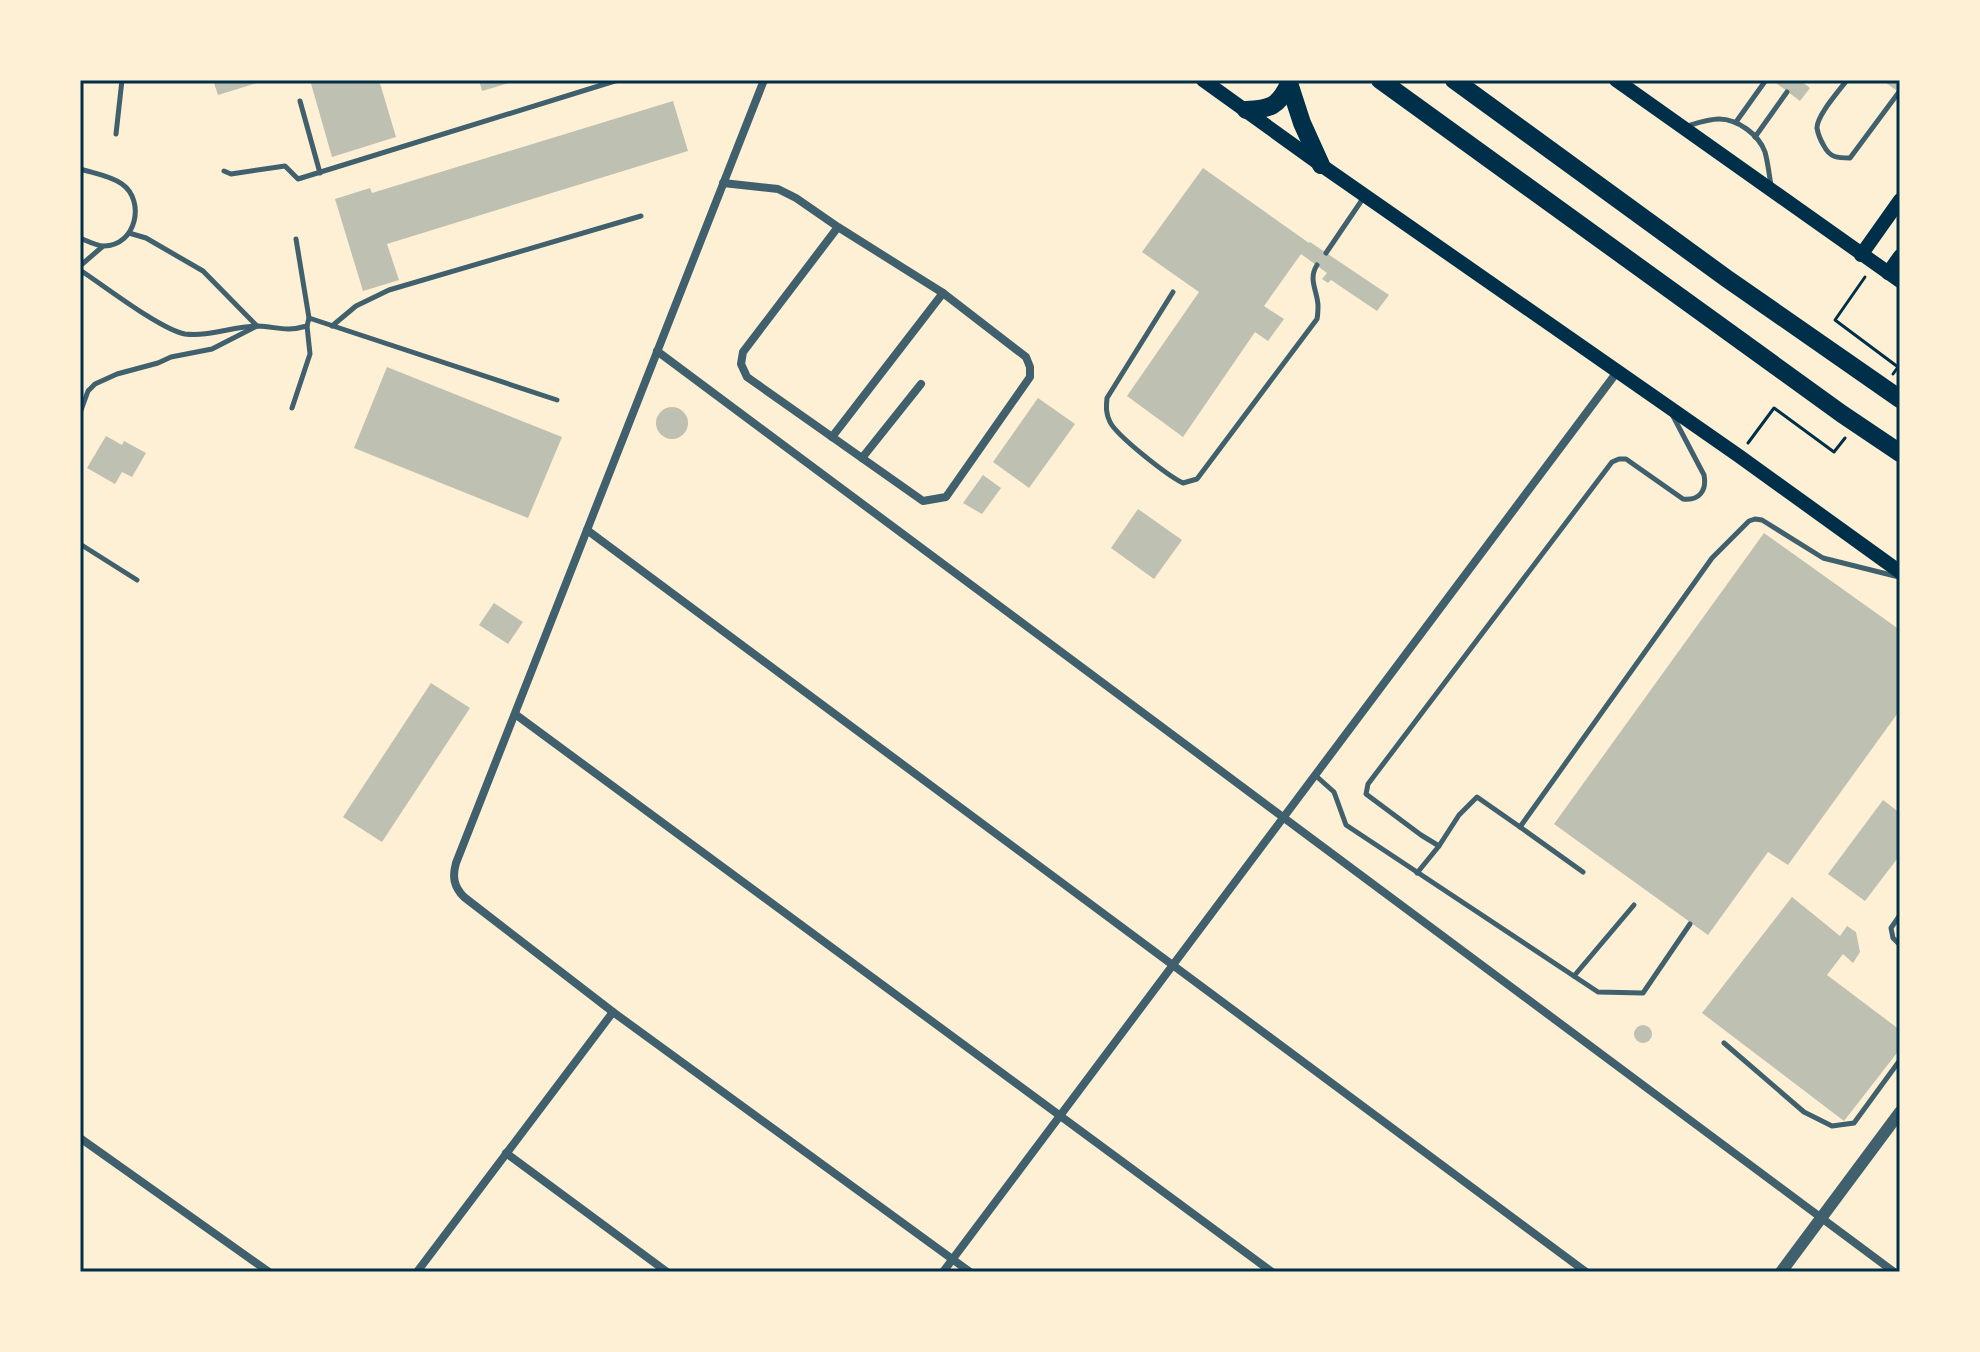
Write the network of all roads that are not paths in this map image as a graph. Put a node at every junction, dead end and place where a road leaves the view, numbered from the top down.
1 (122, 80) edge
2 (618, 80) edge
3 (764, 80) edge
4 (1203, 80) edge
5 (1380, 80) edge
6 (1616, 80) edge
7 (1766, 80) edge
8 (1847, 80) edge
9 (1288, 82) edge
10 (1458, 82) edge
11 (1787, 92) dead end
12 (1899, 92) edge
13 (300, 101) dead end
14 (1246, 110) junction
15 (1736, 122) junction
16 (1682, 127) junction
17 (116, 134) dead end
18 (1755, 137) junction
19 (1321, 165) junction
20 (80, 169) edge
21 (224, 171) dead end
22 (320, 173) junction
23 (723, 183) junction
24 (1771, 190) junction
25 (1365, 196) junction
26 (1900, 200) edge
27 (641, 216) dead end
28 (838, 227) junction
29 (129, 233) junction
30 (80, 238) edge
31 (296, 239) dead end
32 (102, 247) junction
33 (1326, 253) dead end
34 (1900, 256) edge
35 (1868, 259) junction
36 (1317, 265) dead end
37 (80, 268) edge
38 (1894, 277) edge
39 (1173, 292) dead end
40 (943, 293) junction
41 (309, 318) junction
42 (257, 326) junction
43 (307, 326) junction
44 (332, 326) junction
45 (657, 351) junction
46 (1617, 372) junction
47 (921, 384) dead end
48 (1900, 399) edge
49 (557, 400) dead end
50 (292, 408) dead end
51 (1669, 408) junction
52 (80, 413) edge
53 (832, 437) junction
54 (1900, 453) edge
55 (862, 458) junction
56 (587, 530) junction
57 (80, 544) edge
58 (1900, 572) edge
59 (1900, 578) edge
60 (137, 580) dead end
61 (515, 714) junction
62 (1315, 775) junction
63 (1283, 819) junction
64 (1520, 827) junction
65 (1439, 846) junction
66 (1583, 872) dead end
67 (1417, 873) junction
68 (1634, 905) dead end
69 (1900, 915) edge
70 (1690, 924) dead end
71 (1900, 945) edge
72 (1173, 966) junction
73 (1574, 976) junction
74 (613, 1012) junction
75 (1724, 1043) dead end
76 (1900, 1060) edge
77 (1900, 1112) edge
78 (1060, 1116) junction
79 (80, 1138) edge
80 (506, 1153) junction
81 (1821, 1218) junction
82 (953, 1259) junction
83 (269, 1272) edge
84 (417, 1272) edge
85 (667, 1272) edge
86 (943, 1272) edge
87 (970, 1272) edge
88 (1272, 1272) edge
89 (1586, 1272) edge
90 (1781, 1272) edge
91 (1894, 1272) edge

1 - 17 lane
2 - 22 lane
3 - 23 street
4 - 14 main road
5 - 54 highway
6 - 16 main road
7 - 15 lane
8 - 12 lane
9 - 14 highway
9 - 19 highway
10 - 48 highway
11 - 18 lane
13 - 22 lane
14 - 19 main road
15 - 16 lane
15 - 18 lane
16 - 24 main road
18 - 24 lane
19 - 25 main road
20 - 29 lane
21 - 22 lane
23 - 28 street
23 - 45 street
24 - 35 main road
25 - 33 lane
25 - 46 main road
26 - 35 main road
27 - 44 lane
28 - 40 street
28 - 53 street
29 - 32 lane
29 - 42 lane
30 - 32 lane
31 - 41 lane
32 - 37 lane
34 - 38 main road
35 - 38 main road
36 - 39 lane
37 - 42 lane
40 - 53 street
40 - 55 street
41 - 43 lane
41 - 44 lane
42 - 43 lane
42 - 52 lane
43 - 50 lane
44 - 49 lane
45 - 56 street
45 - 63 street
46 - 51 main road
46 - 62 street
47 - 55 street
51 - 58 main road
51 - 65 lane
53 - 55 street
56 - 61 street
56 - 72 street
57 - 60 lane
59 - 64 lane
61 - 74 street
61 - 78 street
62 - 63 street
62 - 67 lane
63 - 72 street
63 - 81 street
64 - 65 lane
64 - 66 lane
65 - 67 lane
67 - 73 lane
68 - 73 lane
69 - 71 lane
70 - 73 lane
72 - 78 street
72 - 89 street
74 - 80 street
74 - 82 street
75 - 76 lane
77 - 81 street
78 - 82 street
78 - 88 street
79 - 83 street
80 - 84 street
80 - 85 street
81 - 90 street
81 - 91 street
82 - 86 street
82 - 87 street

